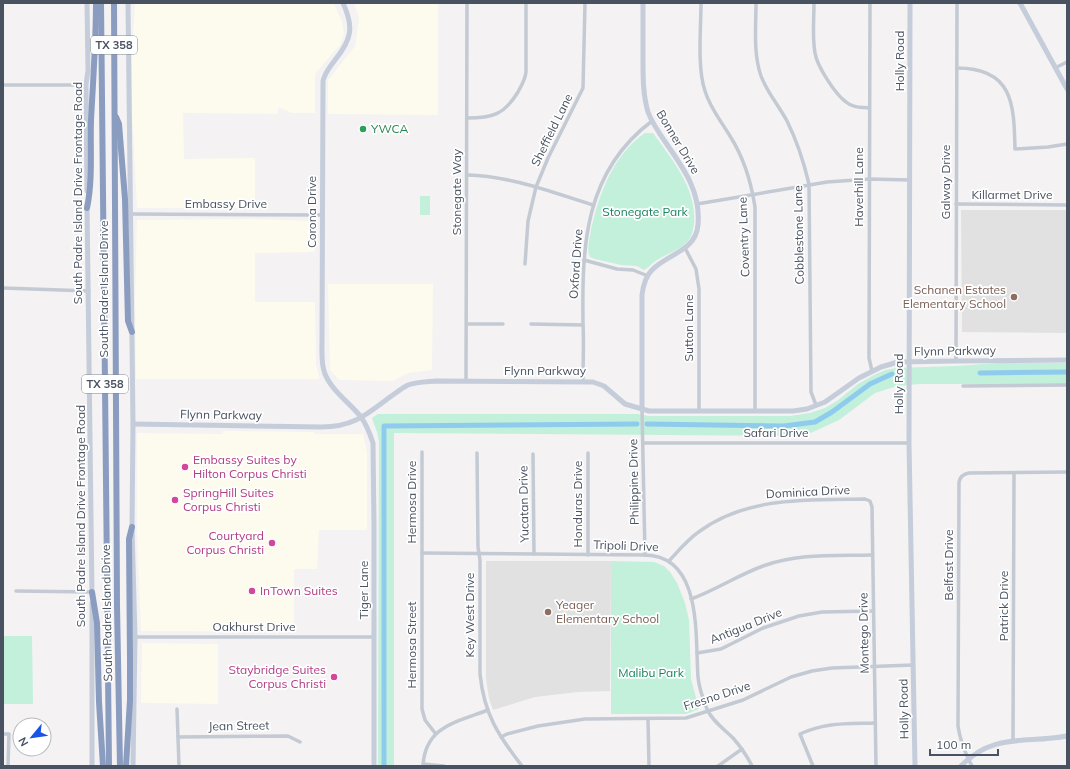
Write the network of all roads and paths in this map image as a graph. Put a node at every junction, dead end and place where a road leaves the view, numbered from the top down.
1 (87, 3) edge
2 (96, 3) edge
3 (101, 3) edge
4 (114, 3) edge
5 (128, 3) edge
6 (343, 3) edge
7 (467, 3) edge
8 (526, 3) edge
9 (585, 3) edge
10 (643, 3) edge
11 (701, 3) edge
12 (756, 3) edge
13 (814, 3) edge
14 (870, 3) edge
15 (910, 3) edge
16 (957, 3) edge
17 (1020, 3) edge
18 (1067, 62) edge
19 (957, 68) junction
20 (1055, 68) junction
21 (86, 85) junction
22 (3, 86) edge
23 (1067, 89) edge
24 (869, 108) junction
25 (114, 111) junction
26 (467, 118) junction
27 (652, 121) junction
28 (1067, 144) edge
29 (467, 175) junction
30 (870, 179) junction
31 (910, 180) junction
32 (809, 184) junction
33 (536, 187) junction
34 (753, 194) junction
35 (697, 204) junction
36 (956, 204) junction
37 (1067, 205) edge
38 (593, 206) junction
39 (87, 208) junction
40 (131, 214) junction
41 (322, 215) junction
42 (685, 248) junction
43 (584, 260) junction
44 (525, 264) dead end
45 (648, 276) junction
46 (3, 288) edge
47 (88, 291) junction
48 (467, 324) junction
49 (503, 324) dead end
50 (532, 324) dead end
51 (583, 325) junction
52 (132, 332) junction
53 (956, 360) junction
54 (1067, 360) edge
55 (910, 362) junction
56 (872, 371) junction
57 (466, 381) junction
58 (583, 381) junction
59 (1067, 384) edge
60 (963, 386) dead end
61 (816, 405) junction
62 (642, 409) junction
63 (699, 411) junction
64 (755, 411) junction
65 (361, 418) junction
66 (133, 424) junction
67 (643, 443) junction
68 (909, 443) junction
69 (422, 452) dead end
70 (477, 453) dead end
71 (588, 453) dead end
72 (533, 454) dead end
73 (1067, 472) edge
74 (1014, 473) junction
75 (870, 501) joint
76 (132, 527) junction
77 (422, 553) junction
78 (479, 554) junction
79 (534, 554) junction
80 (588, 555) junction
81 (645, 555) junction
82 (872, 555) junction
83 (669, 561) junction
84 (16, 591) dead end
85 (92, 592) junction
86 (691, 599) junction
87 (873, 611) junction
88 (135, 637) junction
89 (374, 637) junction
90 (698, 653) junction
91 (913, 665) junction
92 (874, 667) junction
93 (177, 709) dead end
94 (488, 710) junction
95 (708, 712) junction
96 (648, 718) junction
97 (875, 723) junction
98 (3, 734) edge
99 (435, 734) junction
100 (1067, 736) edge
101 (178, 737) junction
102 (500, 737) junction
103 (1013, 740) junction
104 (300, 742) dead end
105 (742, 749) junction
106 (968, 759) junction
107 (422, 765) edge
108 (8, 766) edge
109 (92, 766) edge
110 (103, 766) edge
111 (109, 766) edge
112 (120, 766) edge
113 (126, 766) edge
114 (133, 766) edge
115 (179, 766) edge
116 (374, 766) edge
117 (444, 766) edge
118 (522, 766) edge
119 (649, 766) edge
120 (718, 766) edge
121 (752, 766) edge
122 (813, 766) edge
123 (876, 766) edge
124 (915, 766) edge
125 (961, 766) edge
126 (972, 766) edge

1 - 21 street, South Padre Island Drive Frontage Road
2 - 39 highway
3 - 111 highway, South Padre Island Drive / TX 358
4 - 25 highway, South Padre Island Drive / TX 358
5 - 40 street
6 - 41 street, Corona Drive
7 - 26 street, Stonegate Way
8 - 26 street
9 - 33 street, Sheffield Lane
10 - 27 street, Bonner Drive
11 - 34 street, Coventry Lane
12 - 32 street, Cobblestone Lane
13 - 24 street
14 - 24 street, Haverhill Lane
15 - 31 street, Holly Road
16 - 19 street, Galway Drive
17 - 20 street
18 - 20 street
19 - 28 street
19 - 36 street, Galway Drive
20 - 23 street
21 - 22 street
21 - 39 street, South Padre Island Drive Frontage Road
24 - 30 street, Haverhill Lane
25 - 52 highway
25 - 112 highway, South Padre Island Drive / TX 358
26 - 29 street, Stonegate Way
27 - 35 street, Bonner Drive
27 - 38 street, Oxford Drive
29 - 33 street
29 - 48 street, Stonegate Way
30 - 31 street
30 - 32 street
30 - 56 street, Haverhill Lane
31 - 55 street, Holly Road
32 - 34 street
32 - 61 street, Cobblestone Lane
33 - 38 street
33 - 44 street, Sheffield Lane
34 - 35 street
34 - 64 street, Coventry Lane
35 - 42 street, Bonner Drive
36 - 37 street, Killarmet Drive
36 - 53 street, Galway Drive
38 - 43 street, Oxford Drive
39 - 47 street, South Padre Island Drive Frontage Road
40 - 41 street, Embassy Drive
40 - 52 street
41 - 65 street, Corona Drive
42 - 45 street, Bonner Drive
42 - 63 street, Sutton Lane
43 - 45 street
43 - 51 street, Oxford Drive
45 - 62 street, Bonner Drive
46 - 47 street
47 - 85 street, South Padre Island Drive Frontage Road
48 - 49 street
48 - 57 street, Stonegate Way
50 - 51 street
51 - 58 street, Oxford Drive
52 - 66 street
53 - 54 street, Flynn Parkway
53 - 55 street, Flynn Parkway
55 - 56 street, Flynn Parkway
55 - 68 street, Holly Road
56 - 61 street, Flynn Parkway
57 - 58 street, Flynn Parkway
57 - 65 street, Flynn Parkway
58 - 62 street, Flynn Parkway
59 - 60 street
61 - 64 street, Flynn Parkway
62 - 63 street, Flynn Parkway
62 - 67 street, Philippine Drive
63 - 64 street, Flynn Parkway
65 - 66 street, Flynn Parkway
65 - 89 street, Tiger Lane
66 - 76 street
67 - 68 street, Safari Drive
67 - 81 street, Philippine Drive
68 - 91 street, Holly Road
69 - 77 street, Hermosa Drive
70 - 78 street, Key West Drive
71 - 80 street, Honduras Drive
72 - 79 street, Yucatan Drive
73 - 74 street, Belfast Drive
74 - 103 street, Patrick Drive
74 - 106 street, Belfast Drive
75 - 82 street, Montego Drive
75 - 83 street, Dominica Drive
76 - 88 street
76 - 113 highway
77 - 78 street, Tripoli Drive
77 - 99 street, Hermosa Street
78 - 79 street, Tripoli Drive
78 - 94 street, Key West Drive
79 - 80 street, Tripoli Drive
80 - 81 street, Tripoli Drive
81 - 83 street, Tripoli Drive
82 - 86 street
82 - 87 street, Montego Drive
83 - 86 street, Tripoli Drive
84 - 85 street
85 - 109 street, South Padre Island Drive Frontage Road
85 - 110 highway
86 - 90 street, Tripoli Drive
87 - 90 street, Antigua Drive
87 - 92 street, Montego Drive
88 - 89 street, Oakhurst Drive
88 - 114 street
89 - 116 street, Tiger Lane
90 - 95 street, Tripoli Drive
91 - 92 street, Fresno Drive
91 - 124 street, Holly Road
92 - 95 street, Fresno Drive
92 - 97 street, Montego Drive
93 - 101 street
94 - 99 street
94 - 102 street, Key West Drive
95 - 96 street, Fresno Drive
95 - 105 street, Tripoli Drive
96 - 102 street, Fresno Drive
96 - 119 street
97 - 122 street
97 - 123 street, Montego Drive
98 - 108 street
99 - 107 street
100 - 103 street
101 - 104 street, Jean Street
101 - 115 street
102 - 118 street, Key West Drive
103 - 106 street
105 - 120 street
105 - 121 street, Tripoli Drive
106 - 125 street
106 - 126 street
107 - 117 street

